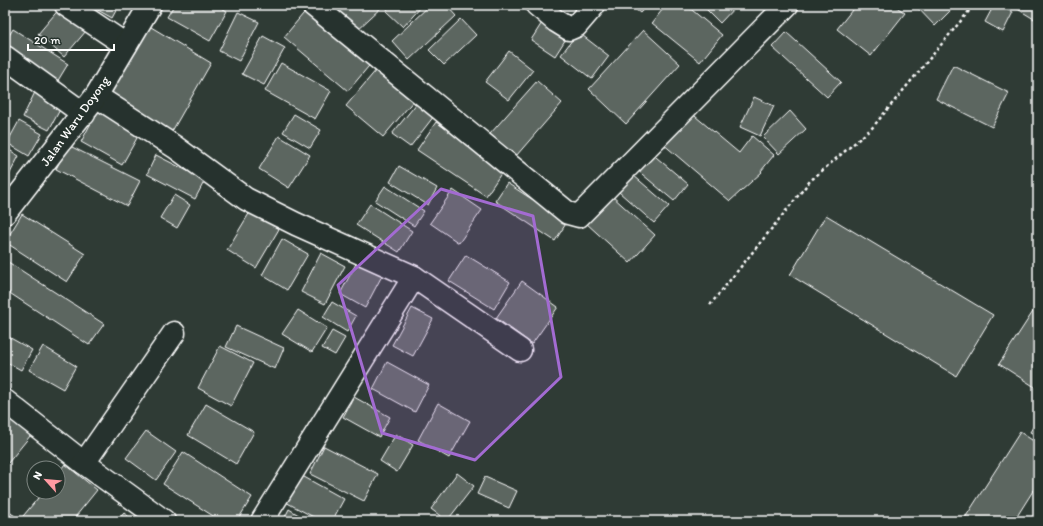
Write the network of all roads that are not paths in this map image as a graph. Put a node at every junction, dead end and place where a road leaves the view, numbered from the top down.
1 (66, 5) edge
2 (150, 5) edge
3 (313, 5) edge
4 (537, 5) edge
5 (594, 5) edge
6 (787, 5) edge
7 (126, 45) junction
8 (5, 57) edge
9 (90, 105) junction
10 (5, 213) edge
11 (414, 277) junction
12 (174, 333) dead end
13 (520, 350) dead end
14 (5, 401) edge
15 (84, 463) junction
16 (164, 521) edge
17 (262, 521) edge

1 - 7 street
2 - 7 street, Jalan Waru Doyong
3 - 6 street
4 - 5 street
7 - 9 street, Jalan Waru Doyong
8 - 9 street
9 - 10 street, Jalan Waru Doyong
9 - 11 street
11 - 13 street
11 - 17 street
12 - 15 street
14 - 15 street
15 - 16 street

